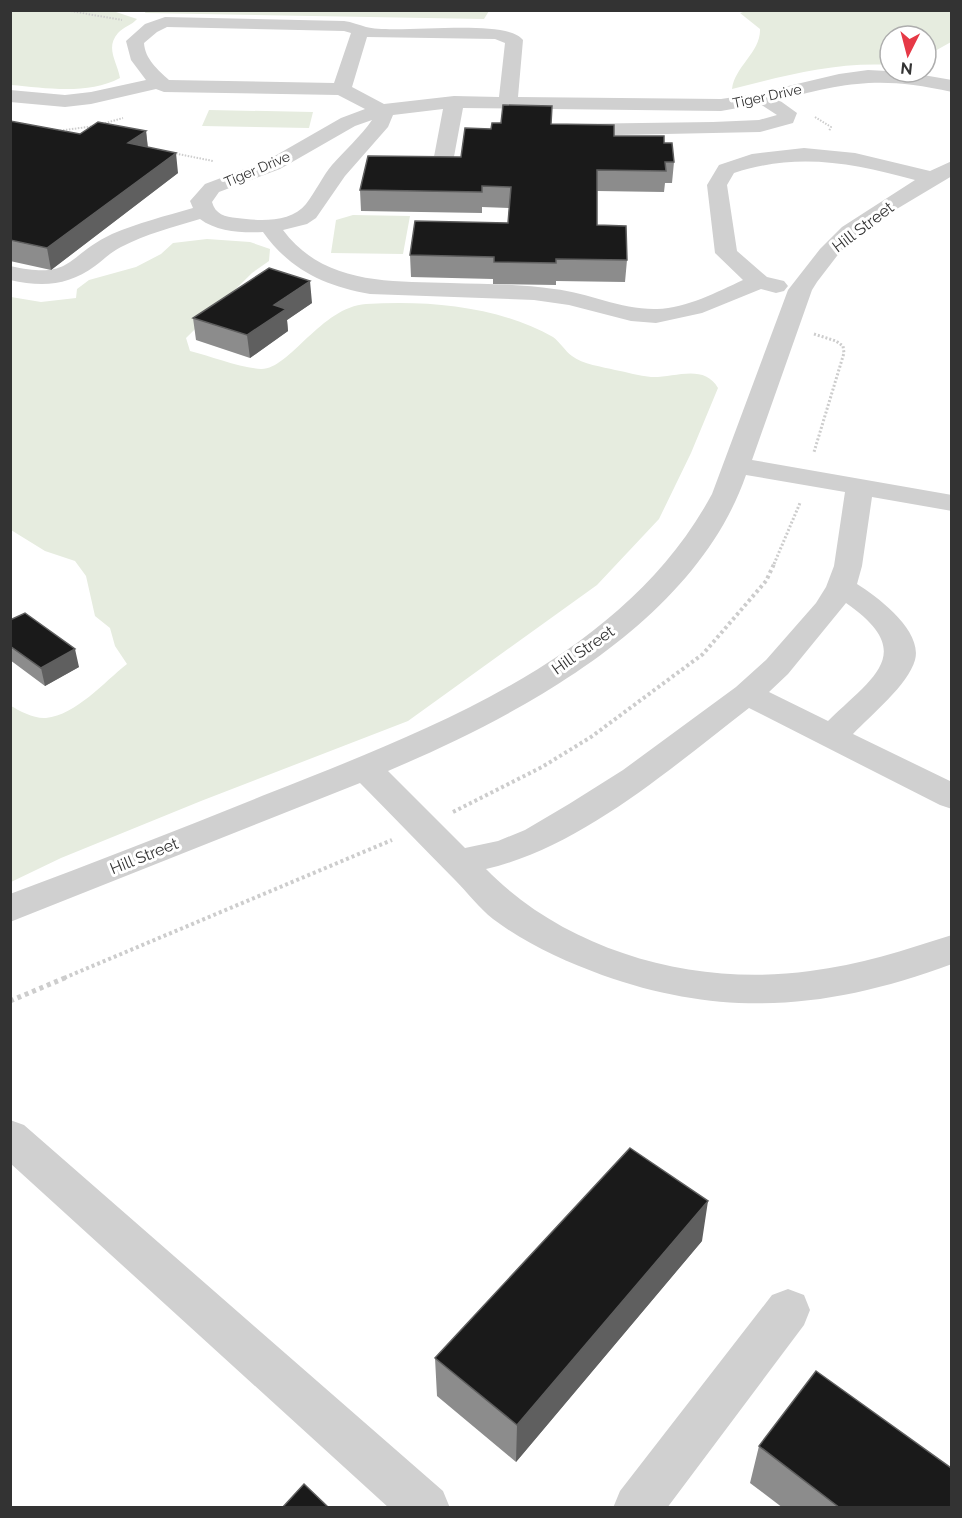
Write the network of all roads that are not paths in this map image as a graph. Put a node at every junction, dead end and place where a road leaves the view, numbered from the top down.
1 (360, 32) junction
2 (160, 82) junction
3 (830, 82) junction
4 (951, 86) edge
5 (342, 89) junction
6 (951, 95) edge
7 (10, 96) edge
8 (763, 98) junction
9 (508, 101) junction
10 (454, 102) junction
11 (622, 104) junction
12 (381, 110) junction
13 (623, 128) junction
14 (568, 130) edge
15 (443, 162) edge
16 (942, 172) edge
17 (204, 211) junction
18 (269, 226) junction
19 (10, 273) edge
20 (759, 282) junction
21 (800, 290) junction
22 (737, 465) junction
23 (860, 485) junction
24 (951, 502) edge
25 (841, 587) junction
26 (747, 694) junction
27 (831, 737) junction
28 (366, 768) junction
29 (951, 797) edge
30 (458, 862) junction
31 (10, 909) edge
32 (951, 949) edge
33 (10, 1137) edge
34 (788, 1310) dead end
35 (426, 1508) edge
36 (637, 1508) edge

1 - 2 street
1 - 5 street
1 - 9 street
2 - 5 street
2 - 7 street
3 - 4 street, Tiger Drive
3 - 6 street, Tiger Drive
3 - 8 street, Tiger Drive
5 - 12 street
8 - 11 street, Tiger Drive
8 - 13 street
9 - 10 street, Tiger Drive
9 - 11 street, Tiger Drive
10 - 12 street, Tiger Drive
10 - 15 street
11 - 13 street
12 - 17 street, Tiger Drive
12 - 18 street
13 - 14 street
16 - 20 street
16 - 21 street, Hill Street
17 - 18 street
17 - 19 street
18 - 20 street
20 - 21 street
21 - 22 street, Hill Street
22 - 23 street
22 - 28 street, Hill Street
23 - 24 street
23 - 25 street
25 - 26 street
25 - 27 street
26 - 27 street
26 - 30 street
27 - 29 street
28 - 30 street
28 - 31 street, Hill Street
30 - 32 street
33 - 35 street
34 - 36 street

